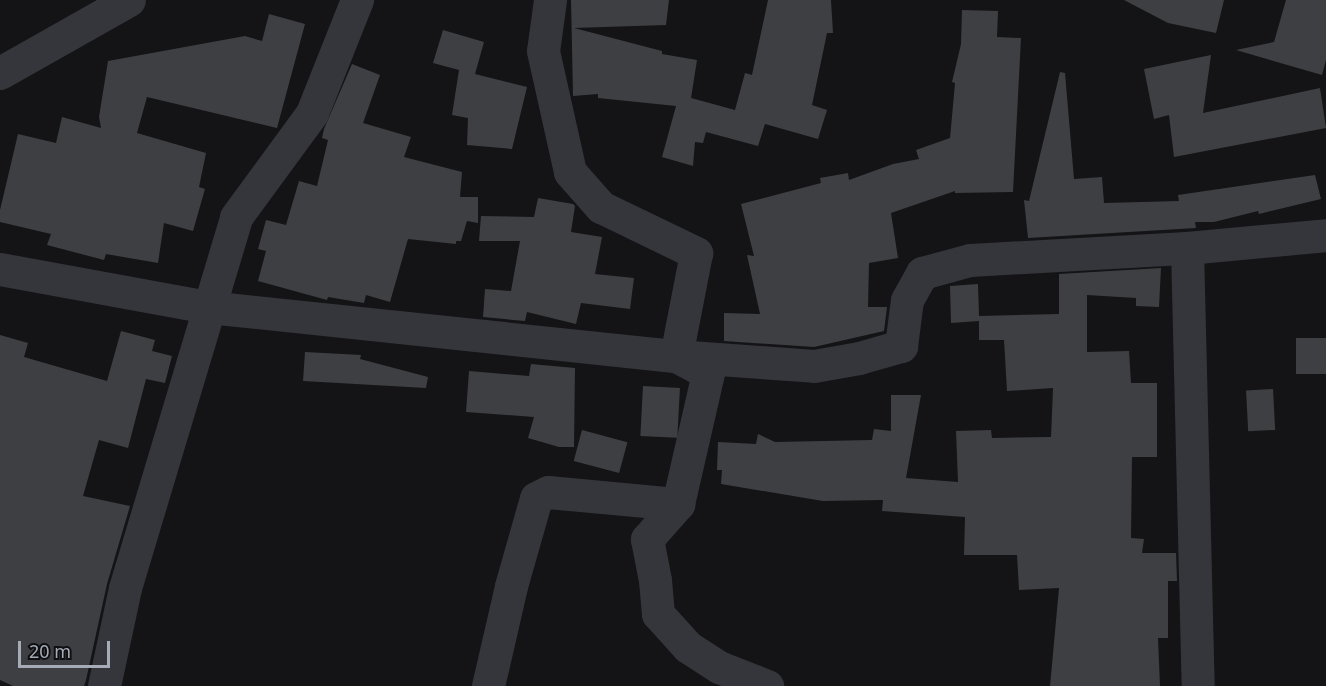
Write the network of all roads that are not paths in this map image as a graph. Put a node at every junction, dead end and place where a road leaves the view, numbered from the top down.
1 (129, 0) edge
2 (357, 0) edge
3 (550, 0) edge
4 (0, 73) edge
5 (1326, 235) edge
6 (1187, 248) junction
7 (0, 269) edge
8 (208, 307) junction
9 (676, 356) junction
10 (678, 504) junction
11 (104, 686) edge
12 (488, 686) edge
13 (767, 686) edge
14 (1198, 686) edge

1 - 4 street
2 - 8 street
3 - 9 street
5 - 6 street
6 - 9 street
6 - 14 street
7 - 8 street
8 - 9 street
8 - 11 street
9 - 10 street
10 - 12 street
10 - 13 street

